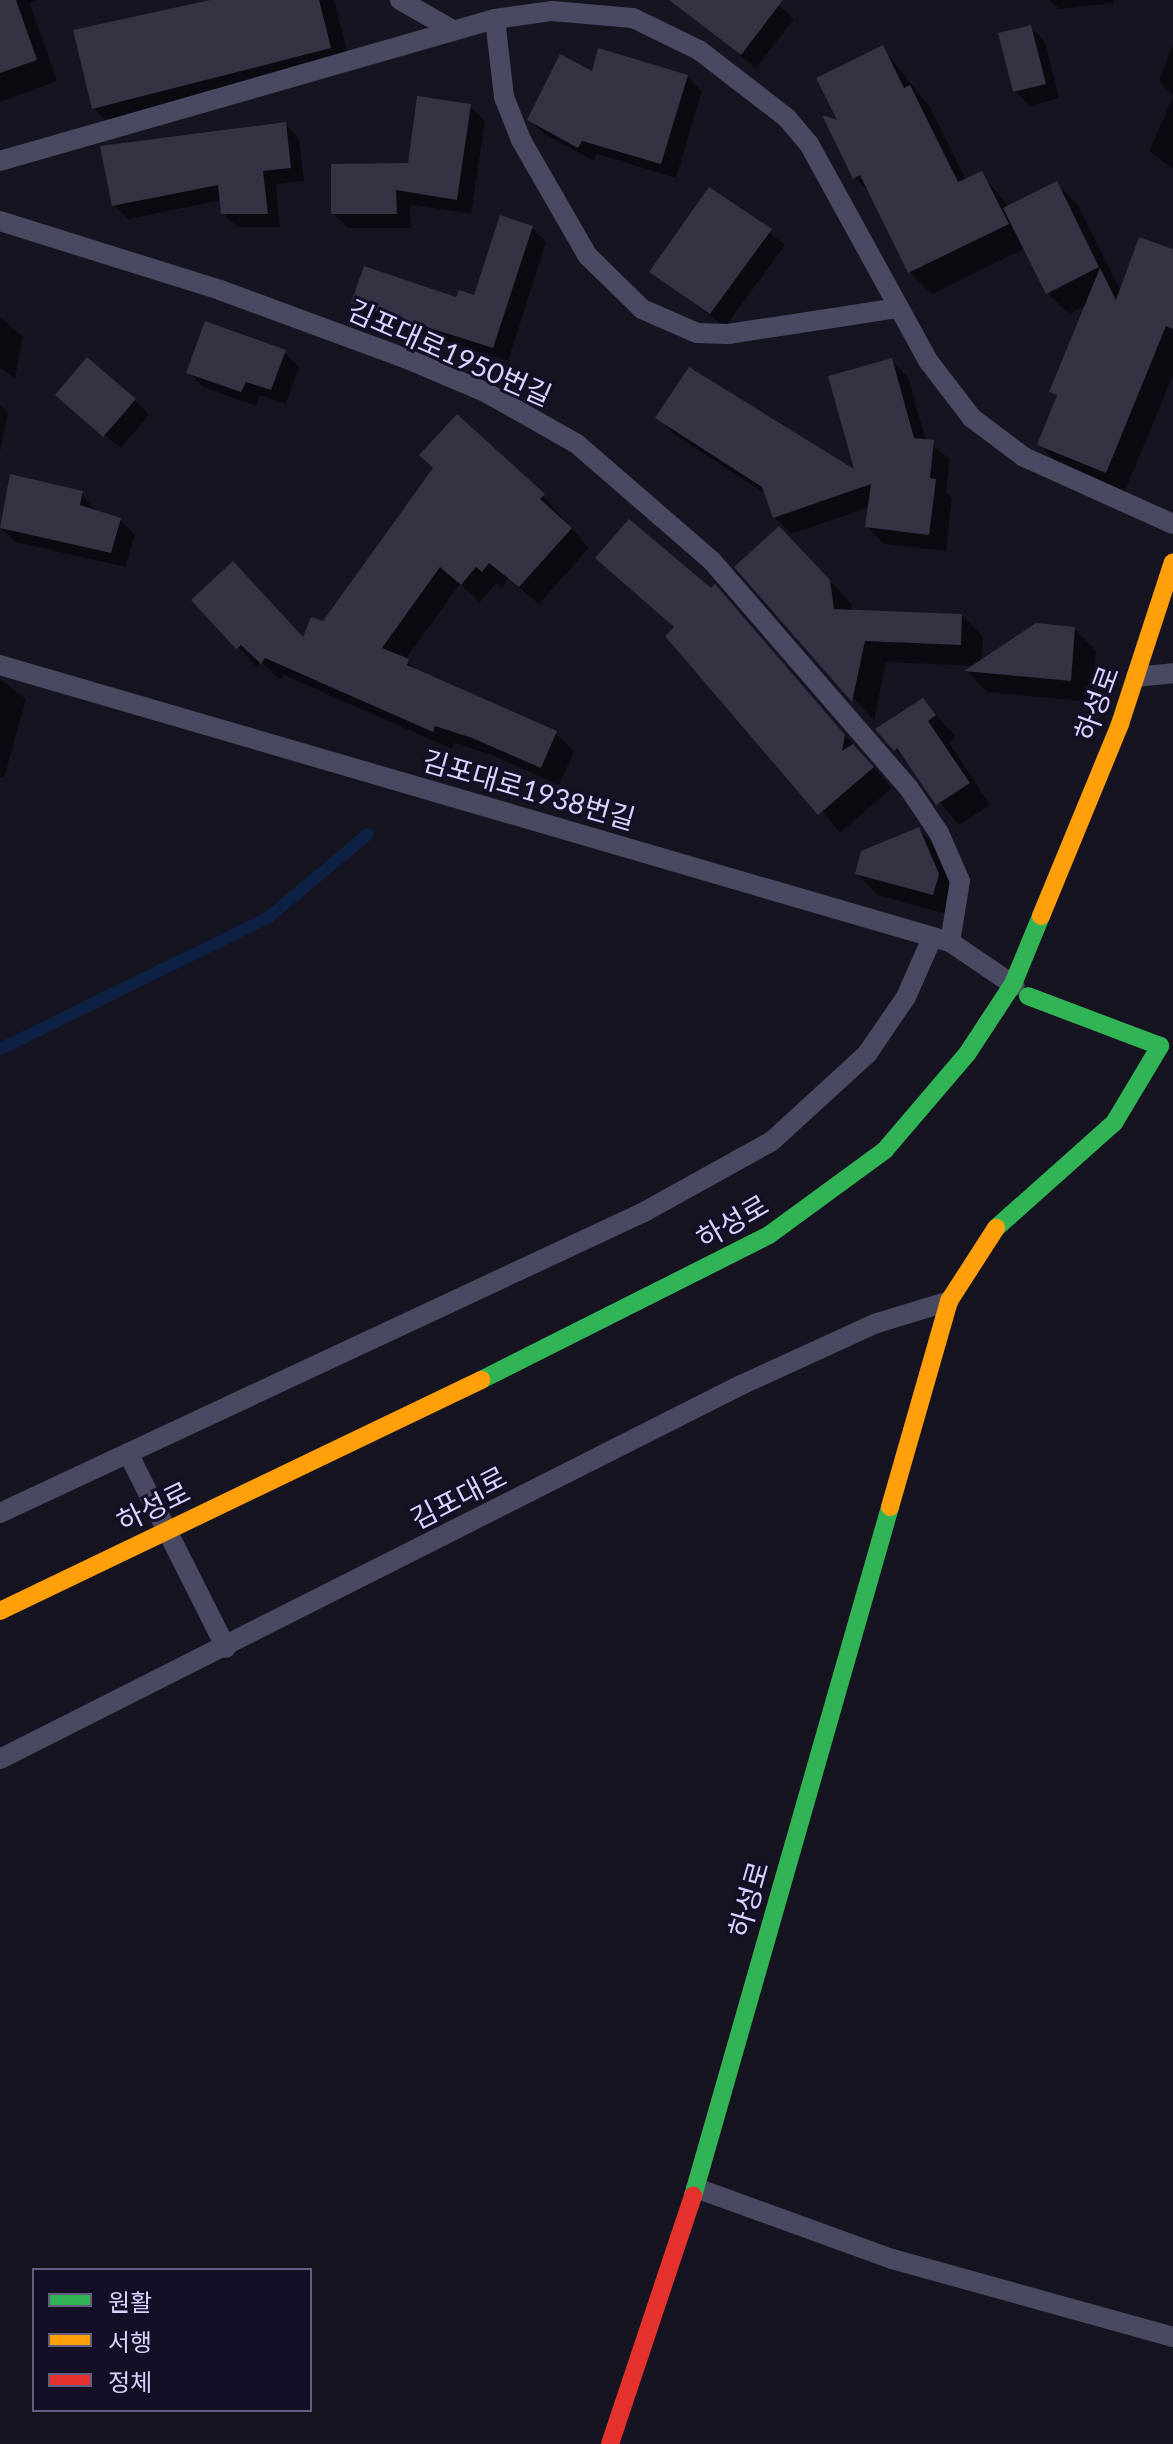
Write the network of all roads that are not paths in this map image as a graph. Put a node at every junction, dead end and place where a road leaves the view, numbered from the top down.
1 (400, 0) edge
2 (632, 9) edge
3 (495, 19) junction
4 (451, 29) junction
5 (0, 161) edge
6 (0, 221) edge
7 (897, 308) junction
8 (1173, 524) edge
9 (1173, 562) edge
10 (1165, 652) dead end
11 (0, 665) edge
12 (1165, 674) edge
13 (1136, 677) junction
14 (1138, 733) dead end
15 (941, 940) junction
16 (1046, 957) dead end
17 (1020, 990) junction
18 (1006, 1033) dead end
19 (949, 1301) junction
20 (128, 1453) junction
21 (0, 1513) edge
22 (166, 1530) junction
23 (0, 1611) edge
24 (226, 1648) junction
25 (0, 1759) edge
26 (696, 2188) junction
27 (1173, 2337) edge
28 (610, 2444) edge

1 - 4 lane
2 - 3 lane
2 - 7 lane
3 - 4 lane
3 - 7 lane
4 - 5 lane
6 - 15 lane, 김포대로1950번길
7 - 8 lane
9 - 13 street, 하성로
10 - 12 street, 하성로
11 - 15 lane, 김포대로1938번길
12 - 13 lane
12 - 14 street, 하성로
13 - 17 street, 하성로
15 - 17 lane, 김포대로1938번길
15 - 20 lane, 김포대로1950번길
16 - 17 street, 하성로
17 - 18 street, 하성로
17 - 19 street, 하성로
17 - 22 street, 하성로
19 - 24 lane, 김포대로
19 - 26 street, 하성로
20 - 21 lane, 김포대로1950번길
20 - 22 lane
22 - 23 street, 하성로
22 - 24 lane
24 - 25 lane, 김포대로
26 - 27 lane
26 - 28 street, 하성로

